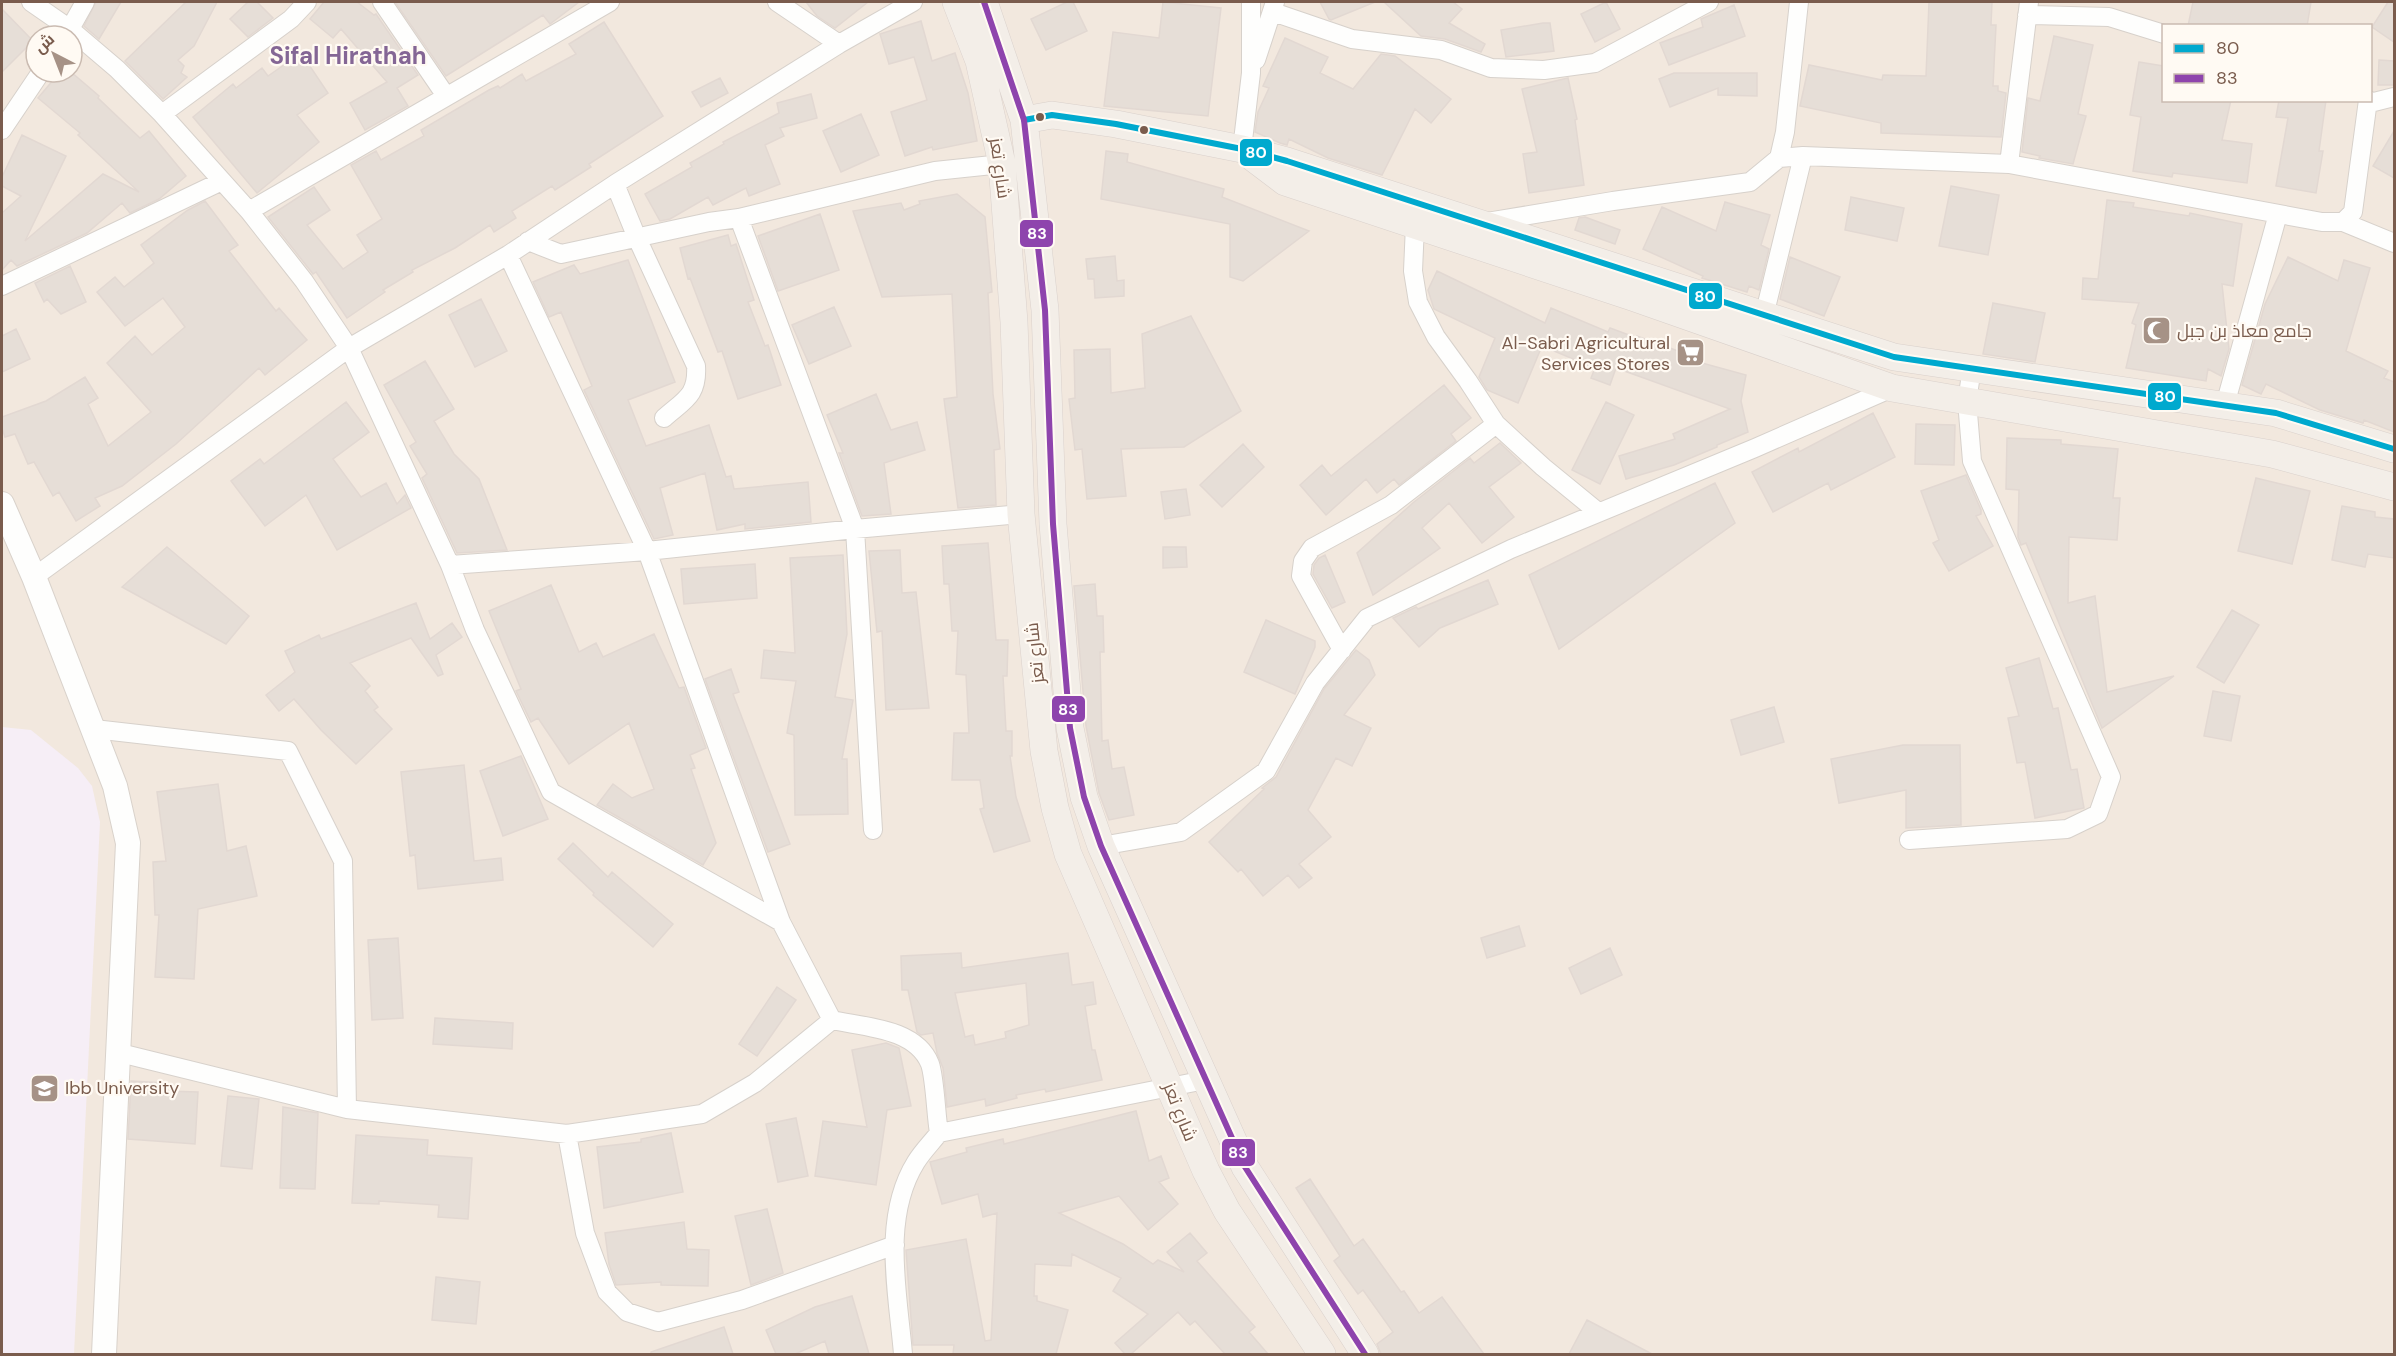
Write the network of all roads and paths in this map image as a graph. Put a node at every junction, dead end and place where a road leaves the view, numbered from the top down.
1 (31, 2) edge
2 (85, 2) edge
3 (307, 2) edge
4 (382, 2) edge
5 (610, 2) edge
6 (777, 2) edge
7 (913, 2) edge
8 (956, 2) edge
9 (984, 2) edge
10 (1251, 2) edge
11 (1709, 2) edge
12 (1799, 2) edge
13 (1274, 7) edge
14 (2028, 8) edge
15 (57, 24) edge
16 (73, 24) edge
17 (2162, 34) edge
18 (839, 44) junction
19 (84, 45) edge
20 (1251, 74) junction
21 (33, 84) edge
22 (446, 96) junction
23 (2394, 97) edge
24 (2372, 101) edge
25 (2369, 102) edge
26 (162, 114) junction
27 (1024, 120) junction
28 (2, 130) edge
29 (1242, 149) junction
30 (1803, 156) junction
31 (1779, 158) junction
32 (1002, 164) junction
33 (2009, 164) junction
34 (222, 181) junction
35 (615, 184) junction
36 (249, 211) junction
37 (2278, 214) junction
38 (738, 218) junction
39 (2343, 222) junction
40 (1480, 224) junction
41 (1415, 225) junction
42 (637, 238) junction
43 (528, 241) junction
44 (2394, 243) edge
45 (508, 255) junction
46 (2, 286) edge
47 (1764, 316) junction
48 (349, 348) junction
49 (1972, 369) junction
50 (1892, 388) junction
51 (1967, 401) junction
52 (2225, 405) junction
53 (664, 418) dead end
54 (1496, 424) junction
55 (2394, 449) edge
56 (2394, 487) edge
57 (2, 504) edge
58 (1598, 512) junction
59 (1022, 514) junction
60 (855, 529) junction
61 (647, 551) junction
62 (450, 565) junction
63 (34, 577) junction
64 (1342, 650) junction
65 (94, 729) junction
66 (873, 830) dead end
67 (1909, 840) dead end
68 (1101, 846) junction
69 (781, 922) junction
70 (832, 1020) junction
71 (120, 1053) junction
72 (1205, 1080) junction
73 (1170, 1087) junction
74 (347, 1109) junction
75 (939, 1133) junction
76 (567, 1134) junction
77 (895, 1245) junction
78 (104, 1354) edge
79 (903, 1354) edge
80 (1322, 1354) edge
81 (1365, 1354) edge

1 - 15 street
2 - 16 street
3 - 26 street
4 - 22 street
5 - 22 street
6 - 18 street
7 - 18 street
8 - 32 main road, شارع تعز
9 - 27 main road, شارع تعز
10 - 20 street
11 - 13 street
12 - 31 street
13 - 20 street
14 - 17 street
14 - 33 street
18 - 35 street
19 - 26 street
20 - 29 street
21 - 28 street
22 - 36 street
23 - 24 street
25 - 39 street
26 - 34 street
27 - 29 main road
27 - 68 main road, شارع تعز
29 - 40 main road
29 - 41 main road
30 - 31 street
30 - 33 street
30 - 47 street
31 - 40 street
32 - 38 street
32 - 59 main road, شارع تعز
33 - 37 street
34 - 36 street
34 - 46 street
35 - 42 street
35 - 43 street
36 - 48 street
37 - 39 street
37 - 52 street
38 - 42 street
38 - 60 street
39 - 44 street
40 - 47 main road
41 - 50 main road
41 - 54 street
42 - 43 street
42 - 53 street
43 - 45 street
45 - 48 street
45 - 61 street
47 - 49 main road
48 - 62 street
48 - 63 street
49 - 51 street
49 - 52 main road
50 - 51 main road
50 - 58 street
51 - 56 main road
51 - 67 street
52 - 55 main road
54 - 58 street
54 - 64 street
57 - 63 main road
58 - 64 street
59 - 60 street
59 - 73 main road, شارع تعز
60 - 61 street
60 - 66 street
61 - 62 street
61 - 69 street
62 - 69 street
63 - 65 main road
64 - 68 street
65 - 71 main road
65 - 74 street
68 - 72 main road, شارع تعز
69 - 70 street
70 - 75 street
70 - 76 street
71 - 74 street
71 - 78 main road
72 - 73 street
72 - 81 main road, شارع تعز
73 - 75 street
73 - 80 main road, شارع تعز
74 - 76 street
75 - 77 street
76 - 77 street
77 - 79 street

